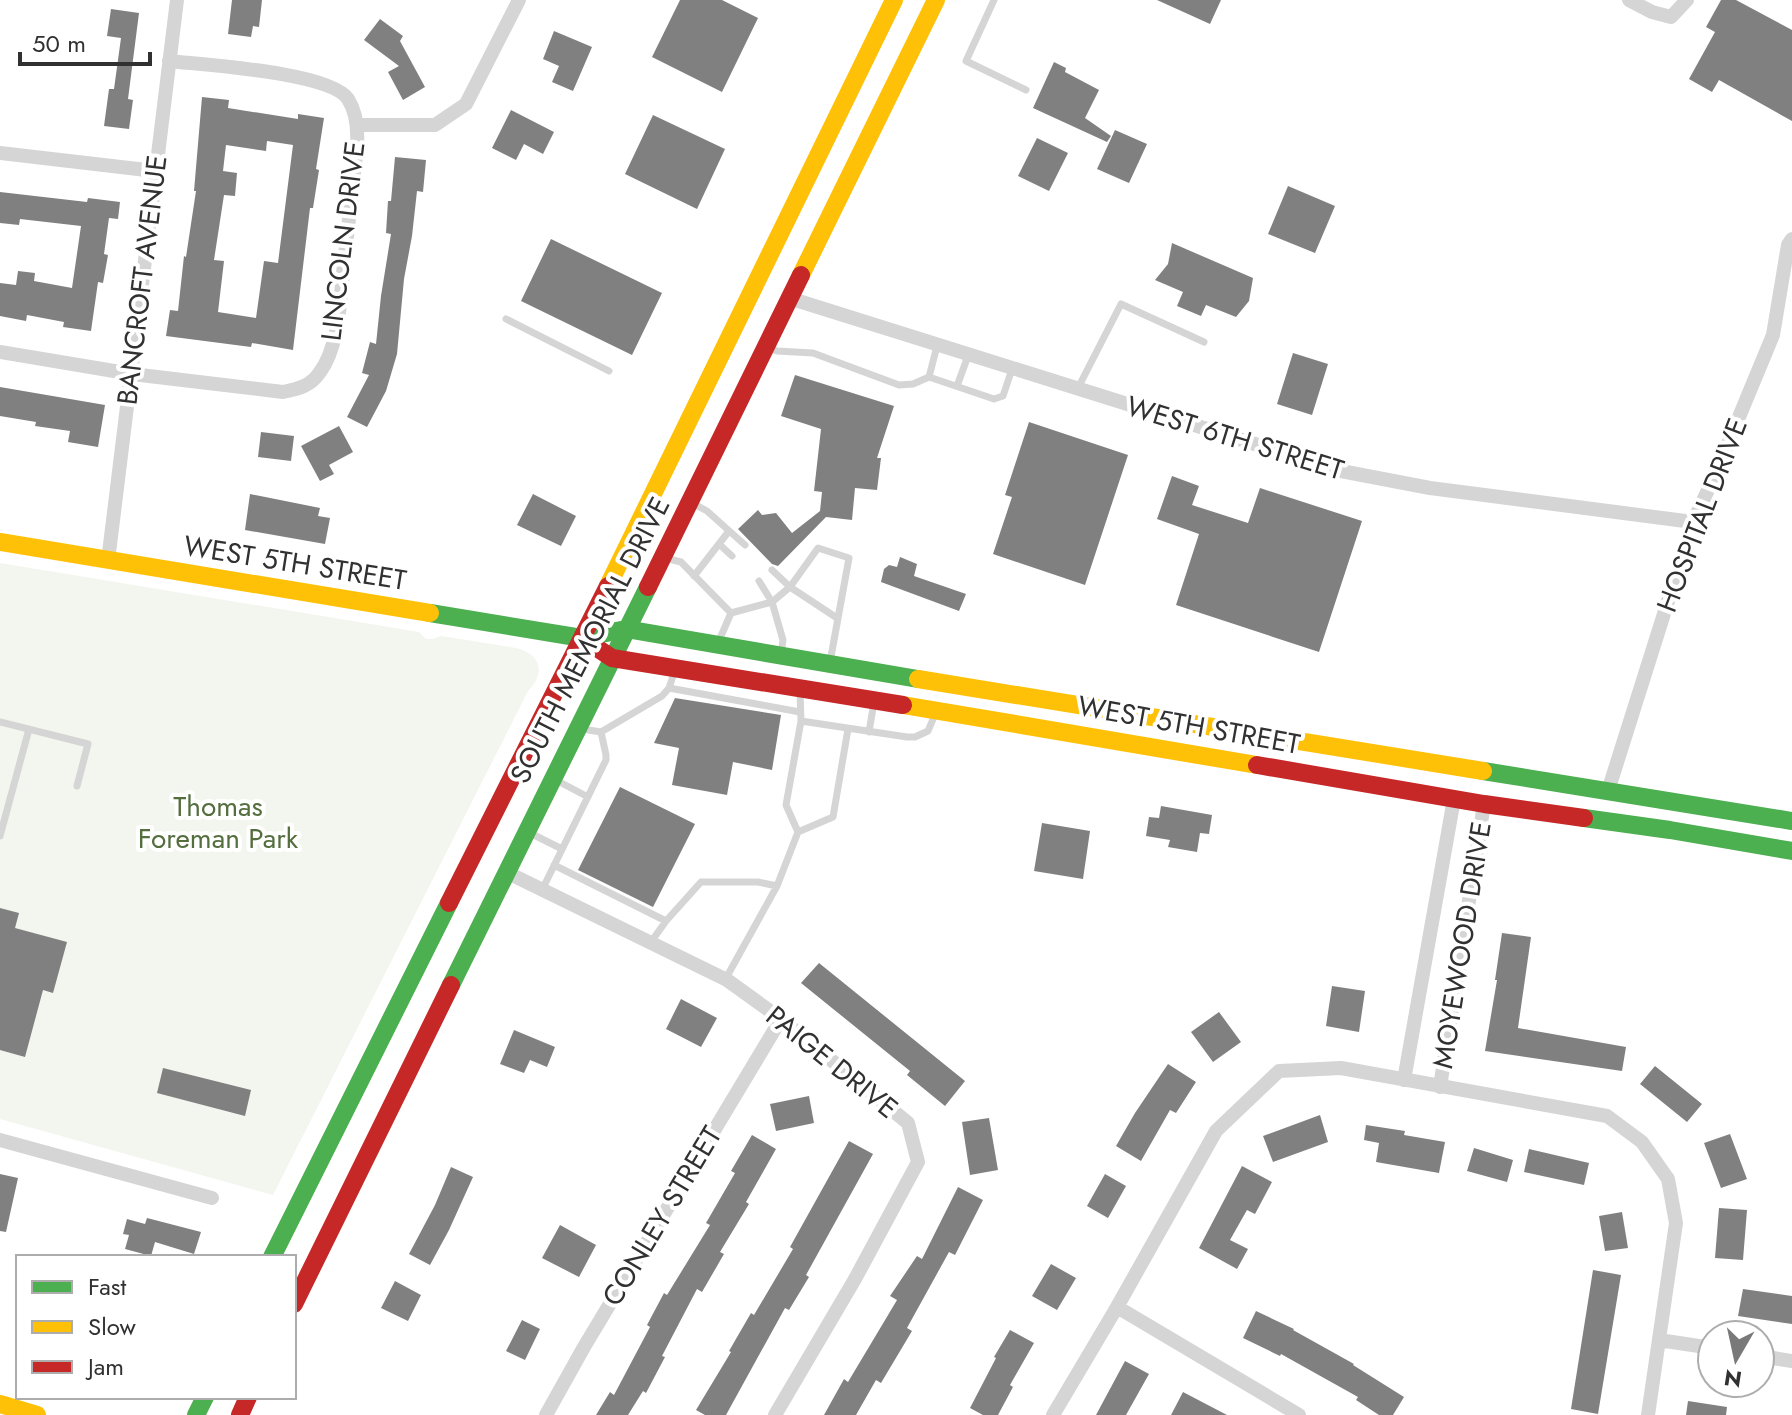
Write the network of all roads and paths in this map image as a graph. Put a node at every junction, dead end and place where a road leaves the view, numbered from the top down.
1 (177, 0) edge
2 (519, 0) edge
3 (894, 0) edge
4 (936, 0) edge
5 (994, 0) edge
6 (1629, 0) edge
7 (1687, 0) edge
8 (169, 61) junction
9 (1026, 90) dead end
10 (358, 125) junction
11 (0, 153) edge
12 (155, 171) junction
13 (1792, 239) edge
14 (789, 298) junction
15 (506, 319) dead end
16 (1204, 342) dead end
17 (937, 346) junction
18 (766, 347) junction
19 (0, 352) edge
20 (968, 356) junction
21 (1012, 369) junction
22 (609, 371) dead end
23 (132, 374) junction
24 (929, 377) junction
25 (957, 386) junction
26 (1077, 390) junction
27 (690, 502) junction
28 (1693, 522) junction
29 (729, 531) junction
30 (0, 542) edge
31 (719, 544) junction
32 (745, 545) dead end
33 (732, 556) dead end
34 (663, 557) junction
35 (108, 561) junction
36 (772, 570) dead end
37 (694, 576) junction
38 (759, 581) dead end
39 (790, 587) junction
40 (772, 602) junction
41 (731, 613) junction
42 (837, 618) junction
43 (626, 629) junction
44 (582, 638) junction
45 (717, 645) junction
46 (780, 656) junction
47 (612, 658) junction
48 (829, 664) junction
49 (675, 668) junction
50 (754, 681) junction
51 (669, 688) junction
52 (800, 688) junction
53 (874, 700) junction
54 (751, 704) junction
55 (937, 710) junction
56 (800, 716) junction
57 (0, 722) edge
58 (577, 728) junction
59 (29, 729) junction
60 (848, 729) junction
61 (601, 732) junction
62 (869, 732) junction
63 (552, 778) junction
64 (77, 786) dead end
65 (1608, 791) junction
66 (588, 797) junction
67 (1454, 799) junction
68 (1484, 804) junction
69 (1706, 805) junction
70 (1792, 821) edge
71 (1670, 830) junction
72 (526, 831) junction
73 (798, 832) junction
74 (0, 836) edge
75 (1792, 837) edge
76 (562, 849) junction
77 (1792, 851) edge
78 (554, 865) junction
79 (506, 872) junction
80 (777, 886) junction
81 (542, 890) junction
82 (666, 921) junction
83 (650, 943) junction
84 (725, 980) junction
85 (781, 1019) junction
86 (1404, 1080) junction
87 (1440, 1087) junction
88 (0, 1140) edge
89 (212, 1198) dead end
90 (273, 1255) edge
91 (296, 1300) edge
92 (1117, 1307) junction
93 (1659, 1340) junction
94 (1696, 1346) edge
95 (7, 1409) edge
96 (37, 1415) edge
97 (546, 1415) edge
98 (775, 1415) edge
99 (1053, 1415) edge
100 (1299, 1415) edge
101 (1648, 1415) edge

1 - 8 street, BANCROFT AVENUE
2 - 10 street
3 - 44 main road, SOUTH MEMORIAL DRIVE
4 - 14 main road, SOUTH MEMORIAL DRIVE
5 - 9 lane
6 - 7 street
8 - 10 street, LINCOLN DRIVE
8 - 12 street, BANCROFT AVENUE
10 - 23 street, LINCOLN DRIVE
11 - 12 street
12 - 23 street, BANCROFT AVENUE
13 - 28 street, HOSPITAL DRIVE
14 - 17 street, WEST 6TH STREET
14 - 18 main road, SOUTH MEMORIAL DRIVE
15 - 22 lane
16 - 26 lane
17 - 20 street, WEST 6TH STREET
17 - 24 lane
18 - 24 lane
18 - 27 main road, SOUTH MEMORIAL DRIVE
19 - 23 street
20 - 21 street, WEST 6TH STREET
20 - 25 lane
21 - 25 lane
21 - 26 street, WEST 6TH STREET
23 - 35 street, BANCROFT AVENUE
24 - 25 lane
26 - 28 street, WEST 6TH STREET
27 - 29 lane
27 - 34 main road, SOUTH MEMORIAL DRIVE
28 - 65 street, HOSPITAL DRIVE
29 - 31 lane
29 - 32 lane
30 - 35 main road, WEST 5TH STREET
31 - 33 lane
31 - 37 lane
34 - 37 lane
34 - 43 main road, SOUTH MEMORIAL DRIVE
35 - 44 main road, WEST 5TH STREET
36 - 39 lane
37 - 41 lane
38 - 40 lane
39 - 40 lane
39 - 42 lane
39 - 42 lane
40 - 41 lane
40 - 46 lane
41 - 45 lane
42 - 48 lane
43 - 44 main road, WEST 5TH STREET
43 - 45 main road, WEST 5TH STREET
43 - 47 main road, SOUTH MEMORIAL DRIVE
44 - 47 main road, WEST 5TH STREET
44 - 90 main road, SOUTH MEMORIAL DRIVE
45 - 46 main road, WEST 5TH STREET
46 - 48 main road, WEST 5TH STREET
47 - 49 main road, WEST 5TH STREET
47 - 58 main road, SOUTH MEMORIAL DRIVE
48 - 65 main road, WEST 5TH STREET
49 - 50 main road, WEST 5TH STREET
49 - 51 lane
50 - 52 main road, WEST 5TH STREET
50 - 54 lane
51 - 54 lane
51 - 61 lane
52 - 53 main road, WEST 5TH STREET
52 - 56 lane
53 - 55 main road, WEST 5TH STREET
53 - 62 lane
54 - 56 lane
55 - 62 lane
55 - 67 main road, WEST 5TH STREET
56 - 60 lane
56 - 73 lane
57 - 59 lane
58 - 61 lane
58 - 63 main road, SOUTH MEMORIAL DRIVE
59 - 64 lane
59 - 74 lane
60 - 62 lane
60 - 73 lane
61 - 66 lane
63 - 66 lane
63 - 72 main road, SOUTH MEMORIAL DRIVE
65 - 69 main road, WEST 5TH STREET
66 - 76 lane
67 - 68 main road, WEST 5TH STREET
67 - 69 main road
67 - 86 street, MOYEWOOD DRIVE
68 - 71 main road, WEST 5TH STREET
68 - 87 street, MOYEWOOD DRIVE
69 - 70 main road, WEST 5TH STREET
71 - 75 main road
71 - 77 main road, WEST 5TH STREET
72 - 76 lane
72 - 79 main road, SOUTH MEMORIAL DRIVE
73 - 80 lane
76 - 78 lane
78 - 81 lane
78 - 82 lane
79 - 81 street, PAIGE DRIVE
79 - 91 main road, SOUTH MEMORIAL DRIVE
80 - 82 lane
80 - 84 lane
81 - 83 street, PAIGE DRIVE
82 - 83 lane
83 - 84 street, PAIGE DRIVE
84 - 85 street, PAIGE DRIVE
85 - 97 street, CONLEY STREET
85 - 98 street, PAIGE DRIVE
86 - 87 street
86 - 92 street
87 - 93 street
88 - 89 street
92 - 99 street
92 - 100 street
93 - 94 street
93 - 101 street
95 - 96 main road

